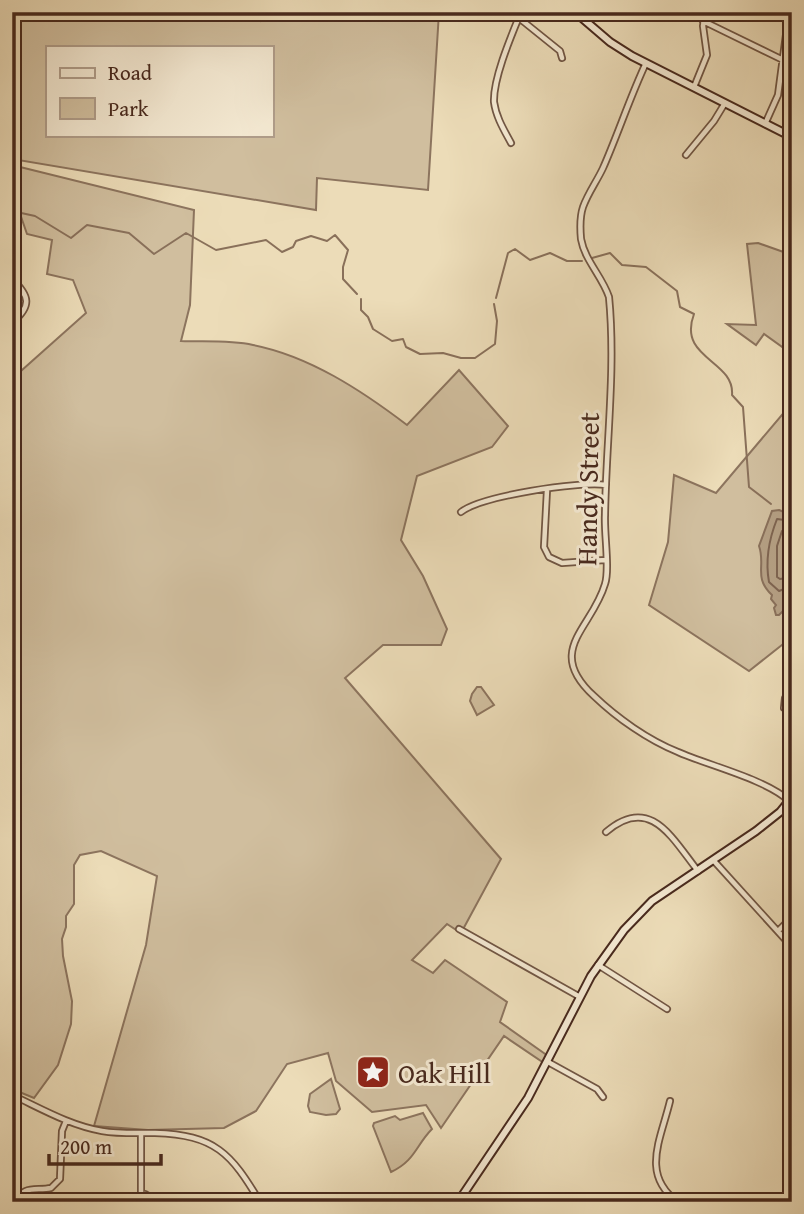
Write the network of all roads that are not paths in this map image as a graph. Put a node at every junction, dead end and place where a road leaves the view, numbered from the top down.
1 (575, 12) edge
2 (705, 12) edge
3 (789, 12) edge
4 (520, 15) edge
5 (703, 21) junction
6 (562, 58) dead end
7 (783, 60) junction
8 (646, 63) junction
9 (694, 87) junction
10 (725, 103) junction
11 (765, 124) junction
12 (792, 136) edge
13 (510, 143) dead end
14 (686, 155) dead end
15 (12, 279) edge
16 (12, 323) edge
17 (606, 485) junction
18 (547, 490) junction
19 (461, 512) dead end
20 (606, 559) junction
21 (792, 688) edge
22 (784, 709) dead end
23 (791, 799) edge
24 (606, 832) dead end
25 (714, 861) junction
26 (699, 872) junction
27 (792, 917) edge
28 (459, 929) dead end
29 (778, 932) junction
30 (792, 947) edge
31 (598, 965) junction
32 (581, 997) junction
33 (667, 1009) dead end
34 (548, 1062) junction
35 (12, 1095) edge
36 (603, 1097) dead end
37 (670, 1101) dead end
38 (66, 1121) junction
39 (141, 1133) junction
40 (789, 1164) dead end
41 (792, 1170) edge
42 (141, 1195) junction
43 (16, 1202) edge
44 (113, 1202) edge
45 (141, 1202) edge
46 (158, 1202) edge
47 (260, 1202) edge
48 (458, 1202) edge
49 (678, 1202) edge

1 - 8 main road
2 - 5 street
3 - 7 street
4 - 6 street
4 - 13 street
5 - 7 street
5 - 9 street
7 - 11 street
8 - 9 main road
8 - 17 street, Handy Street
9 - 10 main road
10 - 11 main road
10 - 14 street
11 - 12 main road
15 - 16 street
17 - 18 street
17 - 20 street, Handy Street
18 - 19 street
18 - 20 street
20 - 23 street, Handy Street
21 - 22 street
23 - 25 main road
24 - 26 street
25 - 26 main road
25 - 29 street
26 - 31 main road
27 - 29 street
28 - 32 street
29 - 30 street
31 - 32 main road
31 - 33 street
32 - 34 main road
34 - 36 street
34 - 48 main road
35 - 38 street
37 - 49 street
38 - 39 street
38 - 43 street
39 - 42 street
39 - 47 street
40 - 41 street
42 - 44 street
42 - 45 street
42 - 46 street

